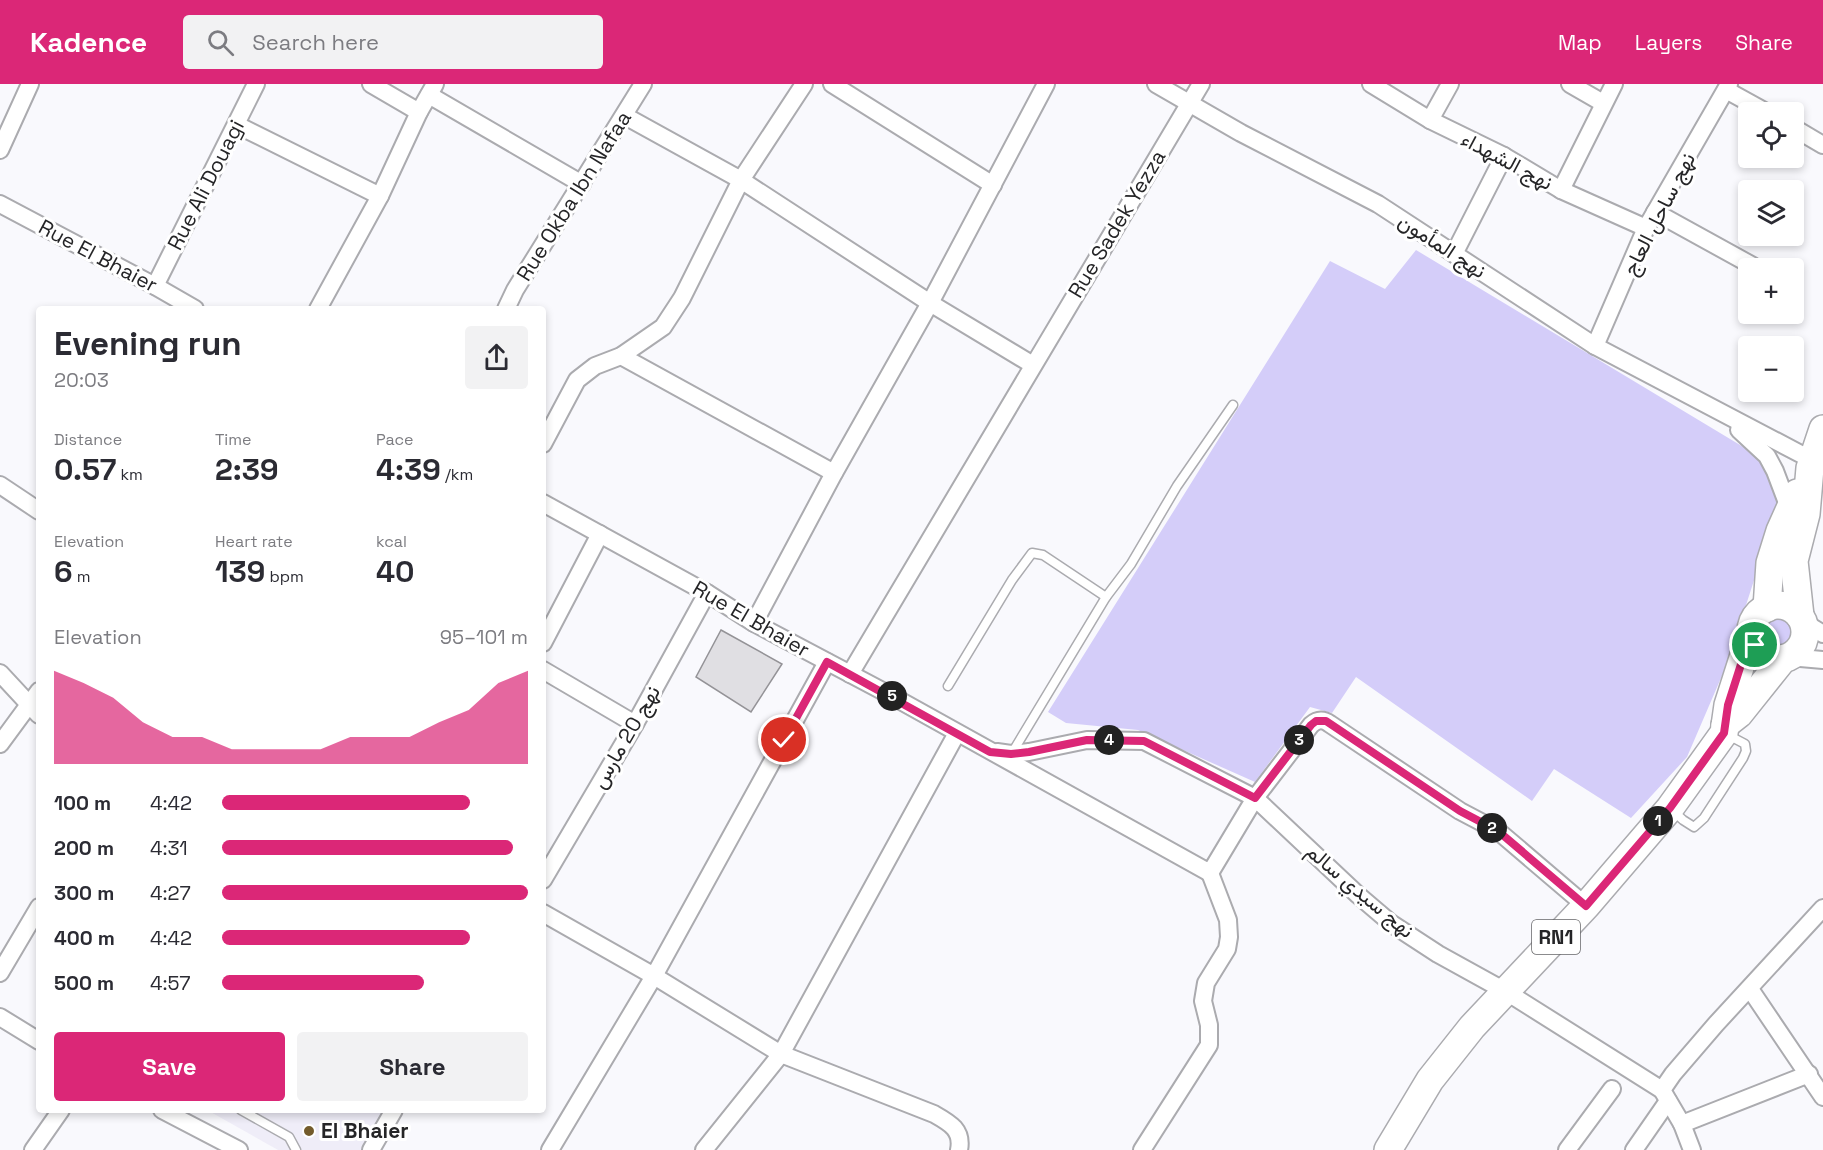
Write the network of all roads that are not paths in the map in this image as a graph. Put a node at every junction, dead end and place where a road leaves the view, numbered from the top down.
1 (30, 84) edge
2 (256, 84) edge
3 (371, 84) edge
4 (643, 84) edge
5 (804, 84) edge
6 (832, 84) edge
7 (1046, 84) edge
8 (1156, 84) edge
9 (1201, 84) edge
10 (1371, 84) edge
11 (1450, 84) edge
12 (1570, 84) edge
13 (1614, 84) edge
14 (1727, 87) edge
15 (432, 89) edge
16 (1750, 102) edge
17 (1189, 103) junction
18 (1603, 103) junction
19 (419, 112) junction
20 (625, 116) junction
21 (1430, 120) junction
22 (237, 125) junction
23 (1804, 134) edge
24 (1823, 145) edge
25 (0, 150) edge
26 (1504, 156) junction
27 (741, 180) junction
28 (582, 184) junction
29 (993, 184) junction
30 (1561, 190) junction
31 (381, 196) junction
32 (0, 204) edge
33 (1655, 212) junction
34 (1646, 228) junction
35 (1454, 254) junction
36 (1738, 258) edge
37 (155, 286) junction
38 (930, 303) junction
39 (190, 306) edge
40 (320, 306) edge
41 (507, 306) edge
42 (1595, 346) junction
43 (621, 356) junction
44 (1033, 365) junction
45 (1233, 405) dead end
46 (1723, 415) junction
47 (1823, 429) edge
48 (546, 438) edge
49 (1811, 464) junction
50 (834, 473) junction
51 (0, 485) edge
52 (546, 505) edge
53 (1789, 508) junction
54 (36, 509) edge
55 (600, 534) junction
56 (707, 593) junction
57 (1106, 597) junction
58 (1767, 608) junction
59 (754, 623) junction
60 (1808, 624) edge
61 (1752, 630) junction
62 (546, 637) edge
63 (1786, 658) junction
64 (1823, 660) edge
65 (827, 662) junction
66 (546, 672) edge
67 (0, 673) edge
68 (850, 674) junction
69 (948, 686) dead end
70 (36, 703) edge
71 (635, 724) junction
72 (1724, 729) junction
73 (957, 733) junction
74 (0, 744) edge
75 (990, 752) junction
76 (1011, 754) junction
77 (1255, 798) junction
78 (1210, 873) junction
79 (546, 875) edge
80 (1586, 906) junction
81 (1823, 908) edge
82 (36, 912) edge
83 (546, 915) edge
84 (0, 973) edge
85 (654, 976) junction
86 (1750, 989) junction
87 (1504, 991) junction
88 (0, 1017) edge
89 (36, 1039) edge
90 (782, 1054) junction
91 (1809, 1074) junction
92 (1612, 1089) dead end
93 (1665, 1095) junction
94 (1823, 1097) edge
95 (59, 1113) edge
96 (168, 1113) edge
97 (246, 1113) edge
98 (392, 1113) edge
99 (1682, 1124) junction
100 (33, 1150) edge
101 (239, 1150) edge
102 (296, 1150) edge
103 (371, 1150) edge
104 (550, 1150) edge
105 (704, 1150) edge
106 (959, 1150) edge
107 (1142, 1150) edge
108 (1388, 1150) edge
109 (1568, 1150) edge
110 (1634, 1150) edge
111 (1692, 1150) edge

1 - 25 street
2 - 22 street, Rue Ali Douagi
3 - 19 street
4 - 20 street, Rue Okba Ibn Nafaa
5 - 27 street
6 - 29 street
7 - 29 street
8 - 17 street, نهج المأمون
9 - 17 street, Rue Sadek Yezza
10 - 21 street, نهج الشهداء
11 - 21 street
12 - 18 street
13 - 18 street
14 - 16 street
14 - 33 street, نهج ساحل العاج
15 - 19 street
15 - 28 street
17 - 35 street, نهج المأمون
17 - 44 street, Rue Sadek Yezza
18 - 30 street
19 - 31 street
20 - 27 street
20 - 28 street, Rue Okba Ibn Nafaa
21 - 26 street, نهج الشهداء
22 - 31 street
22 - 37 street, Rue Ali Douagi
23 - 24 street
26 - 30 street, نهج الشهداء
26 - 35 street
27 - 38 street
27 - 43 street
28 - 41 street, Rue Okba Ibn Nafaa
29 - 38 street
30 - 34 street, نهج الشهداء
31 - 40 street
32 - 37 street, Rue El Bhaier
33 - 34 street, نهج ساحل العاج
33 - 36 street
34 - 42 street, نهج ساحل العاج
35 - 42 street, نهج المأمون
37 - 39 street, Rue El Bhaier
38 - 44 street
38 - 50 street
42 - 46 street, نهج المأمون
43 - 48 street
43 - 50 street
44 - 68 street, Rue Sadek Yezza
45 - 57 lane
46 - 49 street, نهج المأمون
46 - 53 street, نهج المأمون
47 - 49 main road, RN1
49 - 53 main road, RN1
49 - 60 main road, RN1
50 - 59 street
51 - 54 street
52 - 55 street, Rue El Bhaier
53 - 58 main road, RN1
55 - 56 street, Rue El Bhaier
55 - 62 street
56 - 59 street, Rue El Bhaier
56 - 71 street, نهج 20 مارس
57 - 69 lane
57 - 76 lane
58 - 60 main road
58 - 61 main road, RN1
59 - 65 street, Rue El Bhaier
60 - 63 main road, RN1
61 - 63 main road
61 - 72 main road, RN1
63 - 64 street
63 - 72 main road, RN1
65 - 68 street, Rue El Bhaier
65 - 85 street
66 - 71 street
67 - 70 street
68 - 73 street, Rue El Bhaier
70 - 74 street
71 - 79 street, نهج 20 مارس
72 - 80 main road, RN1
73 - 75 street, Rue El Bhaier
73 - 90 street
75 - 76 street, نهج سيدي سالم
75 - 78 street, Rue El Bhaier
76 - 77 street, نهج سيدي سالم
77 - 78 street
77 - 80 street
77 - 87 street, نهج سيدي سالم
78 - 107 street
80 - 87 main road, RN1
81 - 86 street
82 - 84 street
83 - 85 street
85 - 90 street
85 - 104 street
86 - 91 street
86 - 93 street
87 - 93 street, نهج سيدي سالم
87 - 108 main road, RN1
88 - 89 street
90 - 105 street
90 - 106 street
91 - 94 street
91 - 99 street
92 - 109 street
93 - 99 street
93 - 110 street
95 - 100 street
96 - 101 street
97 - 102 lane
98 - 103 street
99 - 111 street

